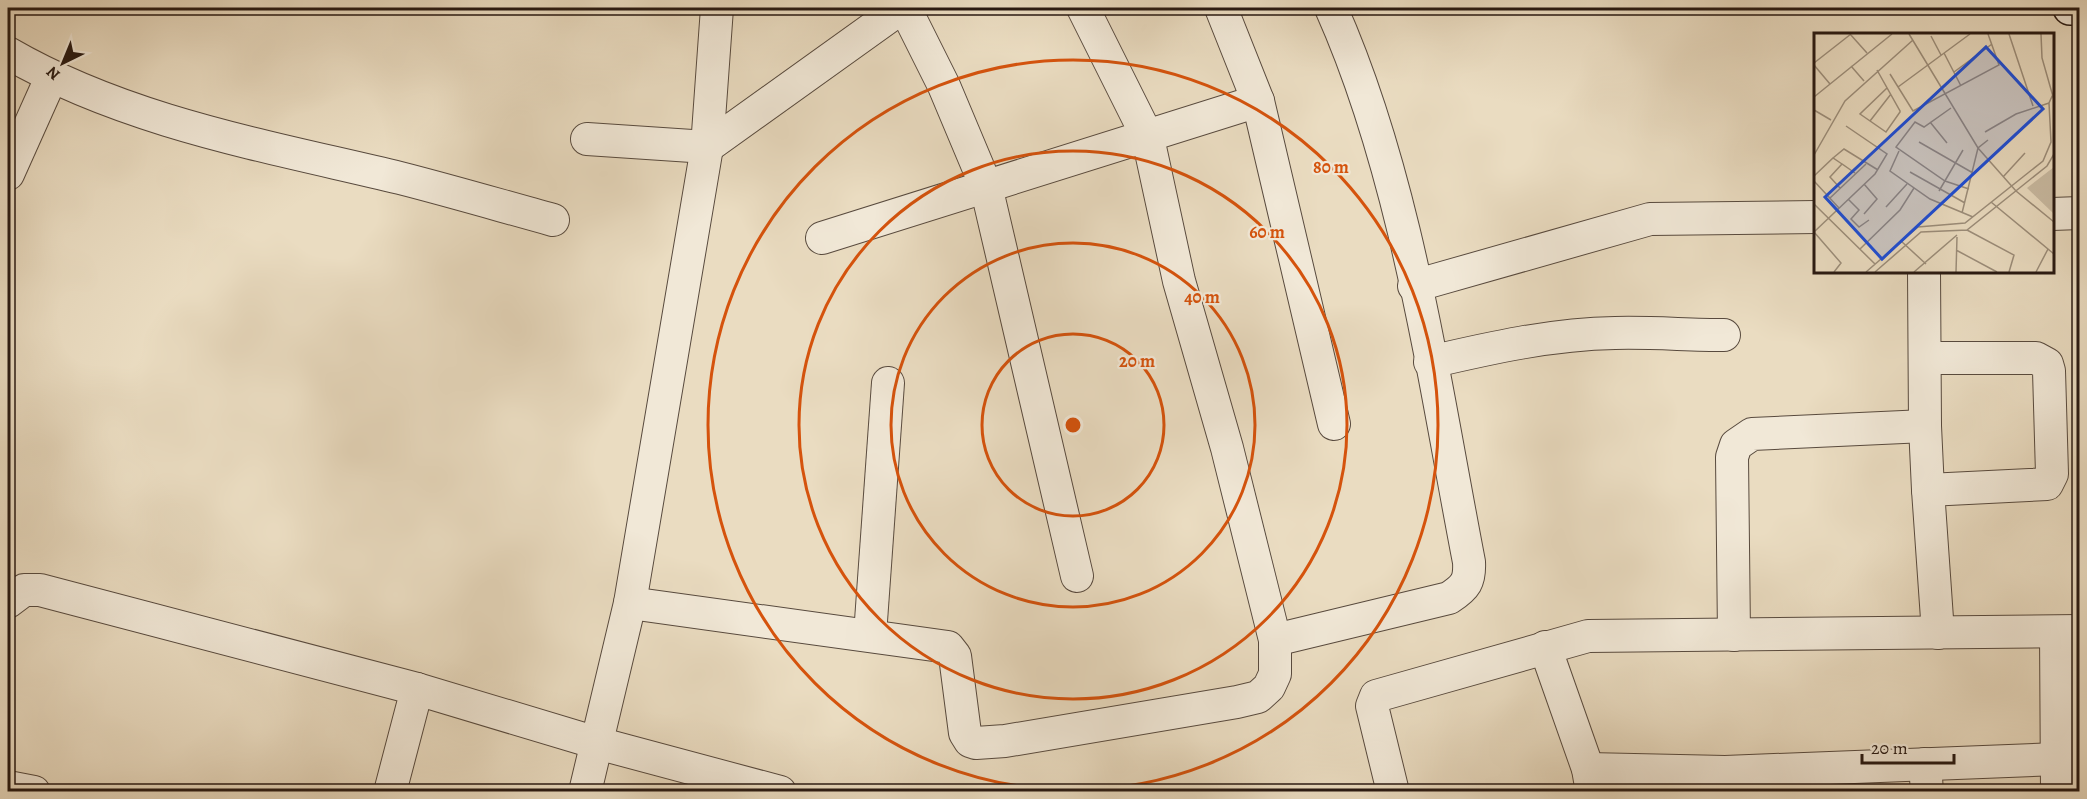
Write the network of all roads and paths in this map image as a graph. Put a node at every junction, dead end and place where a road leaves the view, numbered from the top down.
1 (717, 8) edge
2 (903, 8) edge
3 (1083, 8) edge
4 (1221, 8) edge
5 (1331, 8) edge
6 (2070, 8) edge
7 (2079, 8) edge
8 (8, 53) edge
9 (51, 78) junction
10 (1258, 101) junction
11 (1148, 138) junction
12 (586, 139) dead end
13 (707, 147) junction
14 (8, 174) edge
15 (986, 186) junction
16 (2054, 213) edge
17 (2079, 213) edge
18 (1814, 217) edge
19 (553, 220) dead end
20 (822, 238) dead end
21 (1924, 273) edge
22 (1414, 286) junction
23 (1724, 335) dead end
24 (1926, 358) junction
25 (1430, 362) junction
26 (888, 382) dead end
27 (1334, 424) dead end
28 (1925, 426) junction
29 (1928, 490) junction
30 (1077, 576) dead end
31 (8, 602) edge
32 (630, 603) junction
33 (2068, 632) edge
34 (1938, 633) junction
35 (870, 635) junction
36 (1734, 635) junction
37 (1275, 640) junction
38 (1545, 647) junction
39 (417, 689) junction
40 (597, 742) junction
41 (2057, 759) junction
42 (1926, 778) edge
43 (1590, 780) edge
44 (1727, 782) edge
45 (8, 787) edge
46 (34, 792) edge
47 (390, 792) edge
48 (585, 792) edge
49 (780, 792) edge
50 (1393, 792) edge
51 (2057, 792) edge

1 - 13 street
2 - 13 street
2 - 15 street
3 - 11 street
4 - 10 street
5 - 22 street
6 - 7 main road
8 - 9 street
9 - 14 street
9 - 19 street
10 - 11 street
10 - 27 street
11 - 15 street
11 - 37 street
12 - 13 street
13 - 32 street
15 - 20 street
15 - 30 street
16 - 17 street
18 - 22 street
21 - 24 street
22 - 25 street
23 - 25 street
24 - 28 street
24 - 29 street
25 - 37 street
26 - 35 street
28 - 29 street
28 - 36 street
29 - 34 street
31 - 39 street
32 - 35 street
32 - 40 street
33 - 34 street
33 - 41 street
34 - 36 street
35 - 37 street
36 - 38 street
38 - 43 street
38 - 50 street
39 - 40 street
39 - 47 street
40 - 48 street
40 - 49 street
41 - 42 street
41 - 51 street
42 - 44 street
43 - 44 street
45 - 46 street

